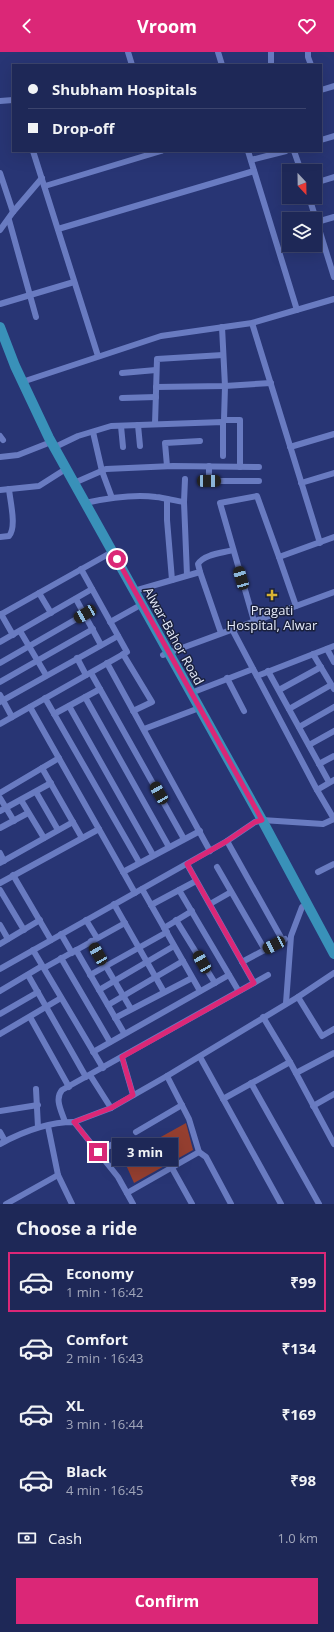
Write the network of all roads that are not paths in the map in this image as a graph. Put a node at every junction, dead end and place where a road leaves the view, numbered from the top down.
1 (128, 52) edge
2 (218, 52) edge
3 (272, 52) edge
4 (308, 52) edge
5 (132, 64) edge
6 (222, 64) edge
7 (271, 64) edge
8 (311, 64) edge
9 (334, 86) edge
10 (322, 89) edge
11 (12, 100) edge
12 (0, 101) edge
13 (334, 136) edge
14 (322, 140) edge
15 (33, 152) edge
16 (156, 152) edge
17 (248, 152) edge
18 (282, 152) edge
19 (294, 152) edge
20 (251, 160) junction
21 (298, 164) edge
22 (254, 171) junction
23 (0, 173) edge
24 (334, 177) edge
25 (42, 178) junction
26 (322, 181) edge
27 (45, 186) junction
28 (13, 212) junction
29 (334, 217) edge
30 (8, 220) junction
31 (322, 221) edge
32 (58, 229) junction
33 (0, 230) edge
34 (322, 234) edge
35 (331, 256) edge
36 (334, 277) edge
37 (74, 282) junction
38 (30, 295) junction
39 (334, 298) edge
40 (0, 304) edge
41 (297, 310) junction
42 (36, 317) dead end
43 (252, 323) junction
44 (0, 327) edge
45 (222, 327) junction
46 (0, 343) edge
47 (224, 355) junction
48 (98, 356) junction
49 (156, 370) junction
50 (122, 373) dead end
51 (22, 382) junction
52 (271, 383) junction
53 (225, 386) junction
54 (156, 387) junction
55 (156, 397) junction
56 (122, 398) dead end
57 (224, 421) junction
58 (155, 424) junction
59 (138, 425) junction
60 (121, 426) junction
61 (93, 432) junction
62 (334, 434) edge
63 (200, 441) dead end
64 (50, 446) junction
65 (140, 446) dead end
66 (123, 447) dead end
67 (290, 447) junction
68 (223, 456) dead end
69 (0, 457) edge
70 (167, 466) junction
71 (209, 466) junction
72 (240, 467) junction
73 (259, 467) dead end
74 (102, 470) junction
75 (62, 472) junction
76 (334, 473) edge
77 (185, 479) dead end
78 (259, 481) dead end
79 (74, 483) junction
80 (301, 483) junction
81 (9, 489) junction
82 (0, 490) edge
83 (112, 498) junction
84 (167, 499) junction
85 (184, 502) junction
86 (85, 503) junction
87 (0, 537) edge
88 (334, 537) edge
89 (320, 543) junction
90 (233, 550) junction
91 (110, 553) junction
92 (279, 557) junction
93 (81, 569) junction
94 (200, 572) junction
95 (187, 575) junction
96 (172, 580) junction
97 (92, 589) junction
98 (134, 590) junction
99 (334, 592) edge
100 (39, 593) junction
101 (76, 599) junction
102 (296, 606) junction
103 (137, 607) junction
104 (51, 613) junction
105 (85, 614) junction
106 (0, 615) edge
107 (254, 621) junction
108 (110, 622) junction
109 (93, 629) junction
110 (232, 629) junction
111 (20, 631) junction
112 (221, 633) junction
113 (13, 635) junction
114 (118, 636) junction
115 (0, 642) edge
116 (102, 645) junction
117 (28, 646) junction
118 (334, 646) edge
119 (327, 649) junction
120 (123, 654) junction
121 (166, 654) junction
122 (314, 654) junction
123 (77, 658) junction
124 (38, 661) junction
125 (334, 662) edge
126 (0, 663) edge
127 (107, 663) junction
128 (321, 667) junction
129 (253, 669) junction
130 (268, 671) junction
131 (89, 674) junction
132 (46, 676) junction
133 (257, 676) junction
134 (228, 678) junction
135 (0, 682) edge
136 (333, 687) edge
137 (100, 689) junction
138 (279, 690) junction
139 (191, 692) junction
140 (85, 697) junction
141 (45, 698) junction
142 (1, 699) edge
143 (69, 706) junction
144 (30, 707) junction
145 (334, 707) edge
146 (289, 709) junction
147 (194, 710) junction
148 (133, 711) junction
149 (244, 711) dead end
150 (54, 714) junction
151 (12, 717) junction
152 (0, 724) edge
153 (299, 727) junction
154 (144, 729) junction
155 (334, 731) edge
156 (309, 745) junction
157 (334, 756) edge
158 (59, 758) junction
159 (319, 764) junction
160 (42, 768) junction
161 (332, 781) edge
162 (51, 783) junction
163 (317, 790) junction
164 (36, 792) junction
165 (0, 793) edge
166 (0, 798) edge
167 (21, 800) junction
168 (3, 810) edge
169 (28, 813) junction
170 (334, 819) edge
171 (14, 821) junction
172 (258, 821) junction
173 (73, 822) junction
174 (0, 828) edge
175 (99, 829) junction
176 (58, 830) junction
177 (200, 831) junction
178 (44, 838) junction
179 (82, 838) junction
180 (184, 839) junction
181 (227, 841) junction
182 (170, 847) junction
183 (210, 851) junction
184 (0, 853) edge
185 (153, 855) junction
186 (2, 862) edge
187 (139, 862) junction
188 (187, 864) junction
189 (334, 864) edge
190 (217, 867) dead end
191 (123, 872) junction
192 (318, 872) dead end
193 (13, 875) junction
194 (196, 881) junction
195 (0, 883) edge
196 (142, 889) junction
197 (0, 890) edge
198 (179, 890) junction
199 (232, 892) junction
200 (134, 893) junction
201 (114, 904) junction
202 (210, 904) junction
203 (151, 905) junction
204 (302, 907) junction
205 (192, 911) junction
206 (40, 920) junction
207 (86, 920) junction
208 (176, 920) junction
209 (125, 922) junction
210 (0, 925) edge
211 (24, 930) junction
212 (165, 930) junction
213 (61, 934) junction
214 (291, 936) junction
215 (8, 939) junction
216 (51, 940) junction
217 (94, 940) junction
218 (283, 941) junction
219 (0, 944) edge
220 (174, 946) junction
221 (139, 948) junction
222 (33, 950) junction
223 (265, 950) junction
224 (74, 951) junction
225 (334, 954) edge
226 (61, 958) junction
227 (183, 961) junction
228 (242, 962) junction
229 (147, 963) junction
230 (334, 964) edge
231 (106, 966) junction
232 (43, 967) junction
233 (0, 968) edge
234 (334, 973) edge
235 (28, 975) junction
236 (90, 975) junction
237 (229, 975) junction
238 (268, 975) dead end
239 (155, 977) junction
240 (192, 978) junction
241 (114, 981) junction
242 (214, 983) junction
243 (254, 983) junction
244 (99, 990) junction
245 (238, 990) junction
246 (0, 991) edge
247 (200, 991) junction
248 (38, 992) junction
249 (164, 992) junction
250 (123, 996) junction
251 (298, 996) junction
252 (61, 998) junction
253 (286, 1003) junction
254 (108, 1005) junction
255 (46, 1007) junction
256 (131, 1010) junction
257 (0, 1014) edge
258 (30, 1017) junction
259 (263, 1017) junction
260 (115, 1018) junction
261 (334, 1029) edge
262 (124, 1033) junction
263 (0, 1034) edge
264 (110, 1042) junction
265 (93, 1052) junction
266 (334, 1053) edge
267 (200, 1056) junction
268 (122, 1057) junction
269 (290, 1062) junction
270 (103, 1068) junction
271 (296, 1074) junction
272 (88, 1076) junction
273 (166, 1076) junction
274 (251, 1083) junction
275 (68, 1087) junction
276 (36, 1089) dead end
277 (334, 1094) edge
278 (133, 1095) junction
279 (223, 1099) junction
280 (38, 1105) junction
281 (182, 1106) junction
282 (313, 1106) junction
283 (111, 1108) junction
284 (0, 1111) edge
285 (65, 1122) junction
286 (74, 1122) junction
287 (48, 1126) junction
288 (38, 1128) junction
289 (0, 1132) edge
290 (136, 1132) dead end
291 (333, 1141) edge
292 (117, 1142) dead end
293 (3, 1143) edge
294 (98, 1152) junction
295 (199, 1152) junction
296 (172, 1168) junction
297 (58, 1175) junction
298 (126, 1193) junction
299 (6, 1204) edge
300 (72, 1204) edge
301 (133, 1204) edge
302 (192, 1204) edge
303 (231, 1204) edge
304 (281, 1204) edge
305 (319, 1204) edge

1 - 5 street
2 - 6 street
3 - 7 street
4 - 8 street
9 - 10 street
11 - 12 street
13 - 14 street
15 - 25 street
16 - 27 street
17 - 20 street
18 - 20 street
19 - 21 street
20 - 22 street
22 - 32 street
22 - 41 street
23 - 28 street
24 - 26 street
25 - 27 street
25 - 28 street
27 - 32 street
28 - 30 street
29 - 31 street
30 - 33 street
30 - 38 street
32 - 37 street
34 - 35 street
35 - 36 street
37 - 38 street
37 - 48 street
38 - 40 street
38 - 42 street
39 - 41 street
41 - 43 street
43 - 45 street
43 - 52 street
44 - 51 main road, Alwar-Bahor Road
45 - 47 street
45 - 48 street
46 - 64 main road, Alwar-Bahor Road
47 - 49 street
47 - 53 street
48 - 51 street
49 - 50 street
49 - 54 street
51 - 64 main road, Alwar-Bahor Road
52 - 53 street
52 - 67 street
53 - 54 street
53 - 57 street
54 - 55 street
55 - 56 street
55 - 58 street
57 - 58 street
57 - 68 street
57 - 72 street
58 - 59 street
59 - 60 street
59 - 65 street
60 - 61 street
60 - 66 street
61 - 64 street
61 - 74 street
62 - 67 street
63 - 70 street
64 - 69 street
64 - 75 main road, Alwar-Bahor Road
64 - 79 main road, Alwar-Bahor Road
67 - 80 street
70 - 71 street
70 - 74 street
71 - 72 street
71 - 78 street
72 - 73 street
74 - 79 street
74 - 83 street
75 - 81 street
75 - 91 main road, Alwar-Bahor Road
76 - 80 street
77 - 85 street
79 - 86 main road, Alwar-Bahor Road
80 - 89 street
81 - 82 street
81 - 87 street
83 - 84 street
83 - 86 street
84 - 85 street
84 - 96 street
85 - 95 street
86 - 91 main road, Alwar-Bahor Road
88 - 89 street
89 - 92 street
90 - 92 street
90 - 94 street
90 - 107 street
91 - 93 street
91 - 98 main road, Alwar-Bahor Road
91 - 103 main road, Alwar-Bahor Road
92 - 102 street
93 - 97 street
93 - 100 street
94 - 95 street
94 - 112 street
95 - 96 street
96 - 98 street
97 - 101 street
97 - 108 street
98 - 121 main road, Alwar-Bahor Road
99 - 102 street
100 - 104 street
100 - 106 street
101 - 104 street
101 - 105 street
102 - 107 street
103 - 108 street
103 - 121 main road, Alwar-Bahor Road
104 - 111 street
105 - 109 street
105 - 117 street
106 - 113 street
107 - 110 street
108 - 114 street
109 - 116 street
109 - 124 street
110 - 112 street
110 - 129 street
111 - 113 street
111 - 117 street
112 - 121 street
113 - 115 street
114 - 116 street
114 - 120 street
116 - 123 street
117 - 124 street
117 - 126 street
118 - 119 street
119 - 122 street
119 - 125 street
120 - 127 street
120 - 148 street
121 - 139 main road, Alwar-Bahor Road
121 - 147 main road, Alwar-Bahor Road
122 - 128 street
122 - 130 street
123 - 131 street
123 - 132 street
124 - 132 street
124 - 135 street
127 - 131 street
127 - 148 street
128 - 136 street
128 - 138 street
129 - 133 street
129 - 134 street
130 - 133 street
130 - 138 street
131 - 137 street
131 - 141 street
132 - 142 street
133 - 163 street
134 - 139 street
134 - 149 street
136 - 146 street
137 - 140 street
137 - 180 street
138 - 146 street
139 - 172 main road, Alwar-Bahor Road
140 - 143 street
140 - 182 street
141 - 144 street
141 - 150 street
142 - 151 street
143 - 150 street
143 - 185 street
144 - 151 street
144 - 158 street
145 - 153 street
146 - 153 street
147 - 154 street
147 - 172 main road, Alwar-Bahor Road
148 - 154 street
150 - 187 street
151 - 152 street
153 - 156 street
154 - 177 street
155 - 156 street
156 - 159 street
157 - 159 street
158 - 160 street
158 - 175 street
159 - 161 street
160 - 162 street
160 - 165 street
161 - 163 street
162 - 164 street
162 - 173 street
163 - 170 street
164 - 167 street
164 - 176 street
166 - 168 street
167 - 168 street
167 - 169 street
168 - 171 street
169 - 171 street
169 - 178 street
170 - 172 street
171 - 174 street
172 - 181 street
172 - 204 main road, Alwar-Bahor Road
172 - 225 main road, Alwar-Bahor Road
173 - 176 street
173 - 179 street
175 - 179 street
175 - 191 street
176 - 178 street
177 - 180 street
177 - 183 street
178 - 186 street
179 - 193 street
180 - 182 street
181 - 183 street
181 - 218 street
182 - 185 street
183 - 188 street
184 - 186 street
185 - 187 street
187 - 191 street
188 - 194 street
188 - 196 street
189 - 192 street
190 - 199 street
191 - 200 street
193 - 195 street
193 - 206 street
194 - 198 street
194 - 202 street
196 - 200 street
196 - 203 street
197 - 211 street
198 - 203 street
198 - 205 street
199 - 202 street
199 - 223 street
200 - 201 street
201 - 207 street
201 - 209 street
202 - 228 street
203 - 212 street
204 - 214 street
204 - 230 main road, Alwar-Bahor Road
205 - 208 street
205 - 237 street
206 - 211 street
206 - 216 street
207 - 213 street
207 - 217 street
208 - 212 street
208 - 242 street
209 - 217 street
209 - 221 street
210 - 215 street
211 - 215 street
212 - 220 street
212 - 221 street
213 - 216 street
213 - 224 street
214 - 218 street
214 - 253 street
215 - 219 street
216 - 222 street
217 - 224 street
217 - 231 street
218 - 223 street
220 - 227 street
220 - 229 street
221 - 229 street
221 - 231 street
222 - 232 street
222 - 233 street
223 - 228 street
224 - 226 street
224 - 236 street
226 - 232 street
226 - 264 street
227 - 239 street
227 - 240 street
228 - 243 street
229 - 239 street
229 - 241 street
231 - 236 street
231 - 241 street
232 - 235 street
232 - 252 street
234 - 251 street
235 - 246 street
235 - 248 street
236 - 244 street
237 - 242 street
237 - 245 street
238 - 243 street
239 - 249 street
239 - 250 street
240 - 247 street
240 - 249 street
241 - 244 street
241 - 250 street
242 - 247 street
243 - 245 street
244 - 254 street
245 - 268 street
247 - 262 street
248 - 255 street
248 - 257 street
249 - 256 street
250 - 254 street
250 - 256 street
251 - 253 street
251 - 261 street
252 - 255 street
252 - 265 street
253 - 259 street
254 - 260 street
255 - 258 street
255 - 272 street
256 - 260 street
258 - 263 street
258 - 275 street
259 - 267 street
259 - 269 street
260 - 262 street
262 - 264 street
264 - 265 street
265 - 270 street
266 - 271 street
267 - 273 street
267 - 279 street
268 - 270 street
268 - 278 street
269 - 271 street
269 - 274 street
270 - 272 street
271 - 282 street
272 - 275 street
272 - 283 street
273 - 278 street
273 - 281 street
274 - 279 street
274 - 305 street
275 - 285 street
276 - 280 street
277 - 282 street
278 - 283 street
279 - 304 street
280 - 284 street
280 - 288 street
281 - 290 street
281 - 295 street
282 - 291 street
283 - 286 street
285 - 286 street
285 - 287 street
286 - 294 street
287 - 288 street
287 - 297 street
288 - 293 street
289 - 293 street
292 - 294 street
294 - 298 street
295 - 296 street
295 - 303 street
296 - 298 street
296 - 302 street
297 - 299 street
297 - 300 street
298 - 301 street

